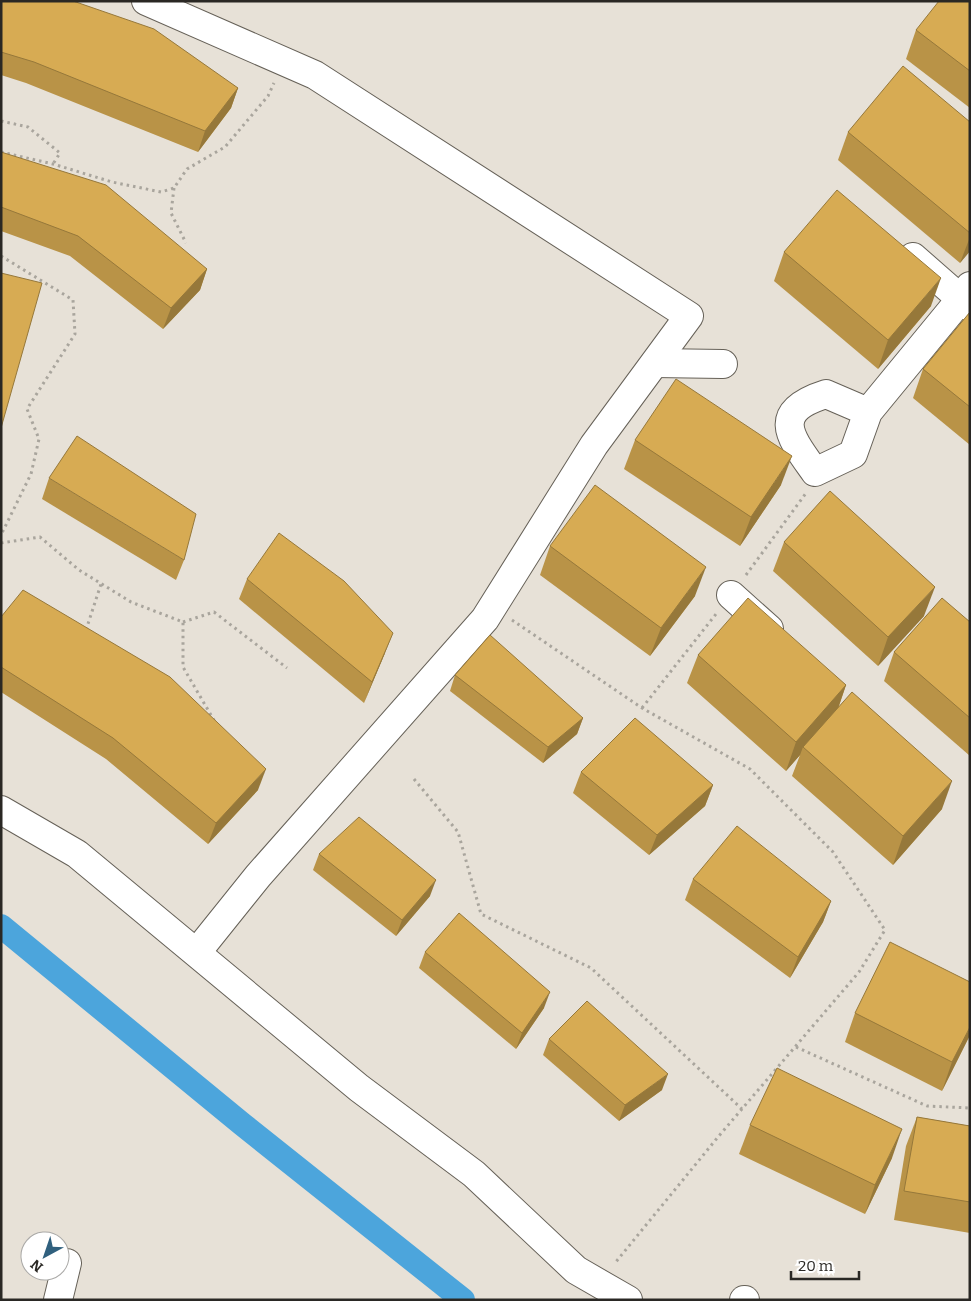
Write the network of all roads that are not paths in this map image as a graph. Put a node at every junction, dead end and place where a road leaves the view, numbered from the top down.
1 (146, 1) edge
2 (895, 242) edge
3 (967, 298) edge
4 (655, 363) junction
5 (723, 364) dead end
6 (868, 412) dead end
7 (731, 595) dead end
8 (789, 648) edge
9 (1, 810) edge
10 (197, 952) junction
11 (63, 1281) edge
12 (58, 1300) edge
13 (628, 1300) edge

1 - 4 street
2 - 3 street
3 - 6 street
4 - 5 street
4 - 10 street
7 - 8 street
9 - 10 street
10 - 13 street
11 - 12 street

